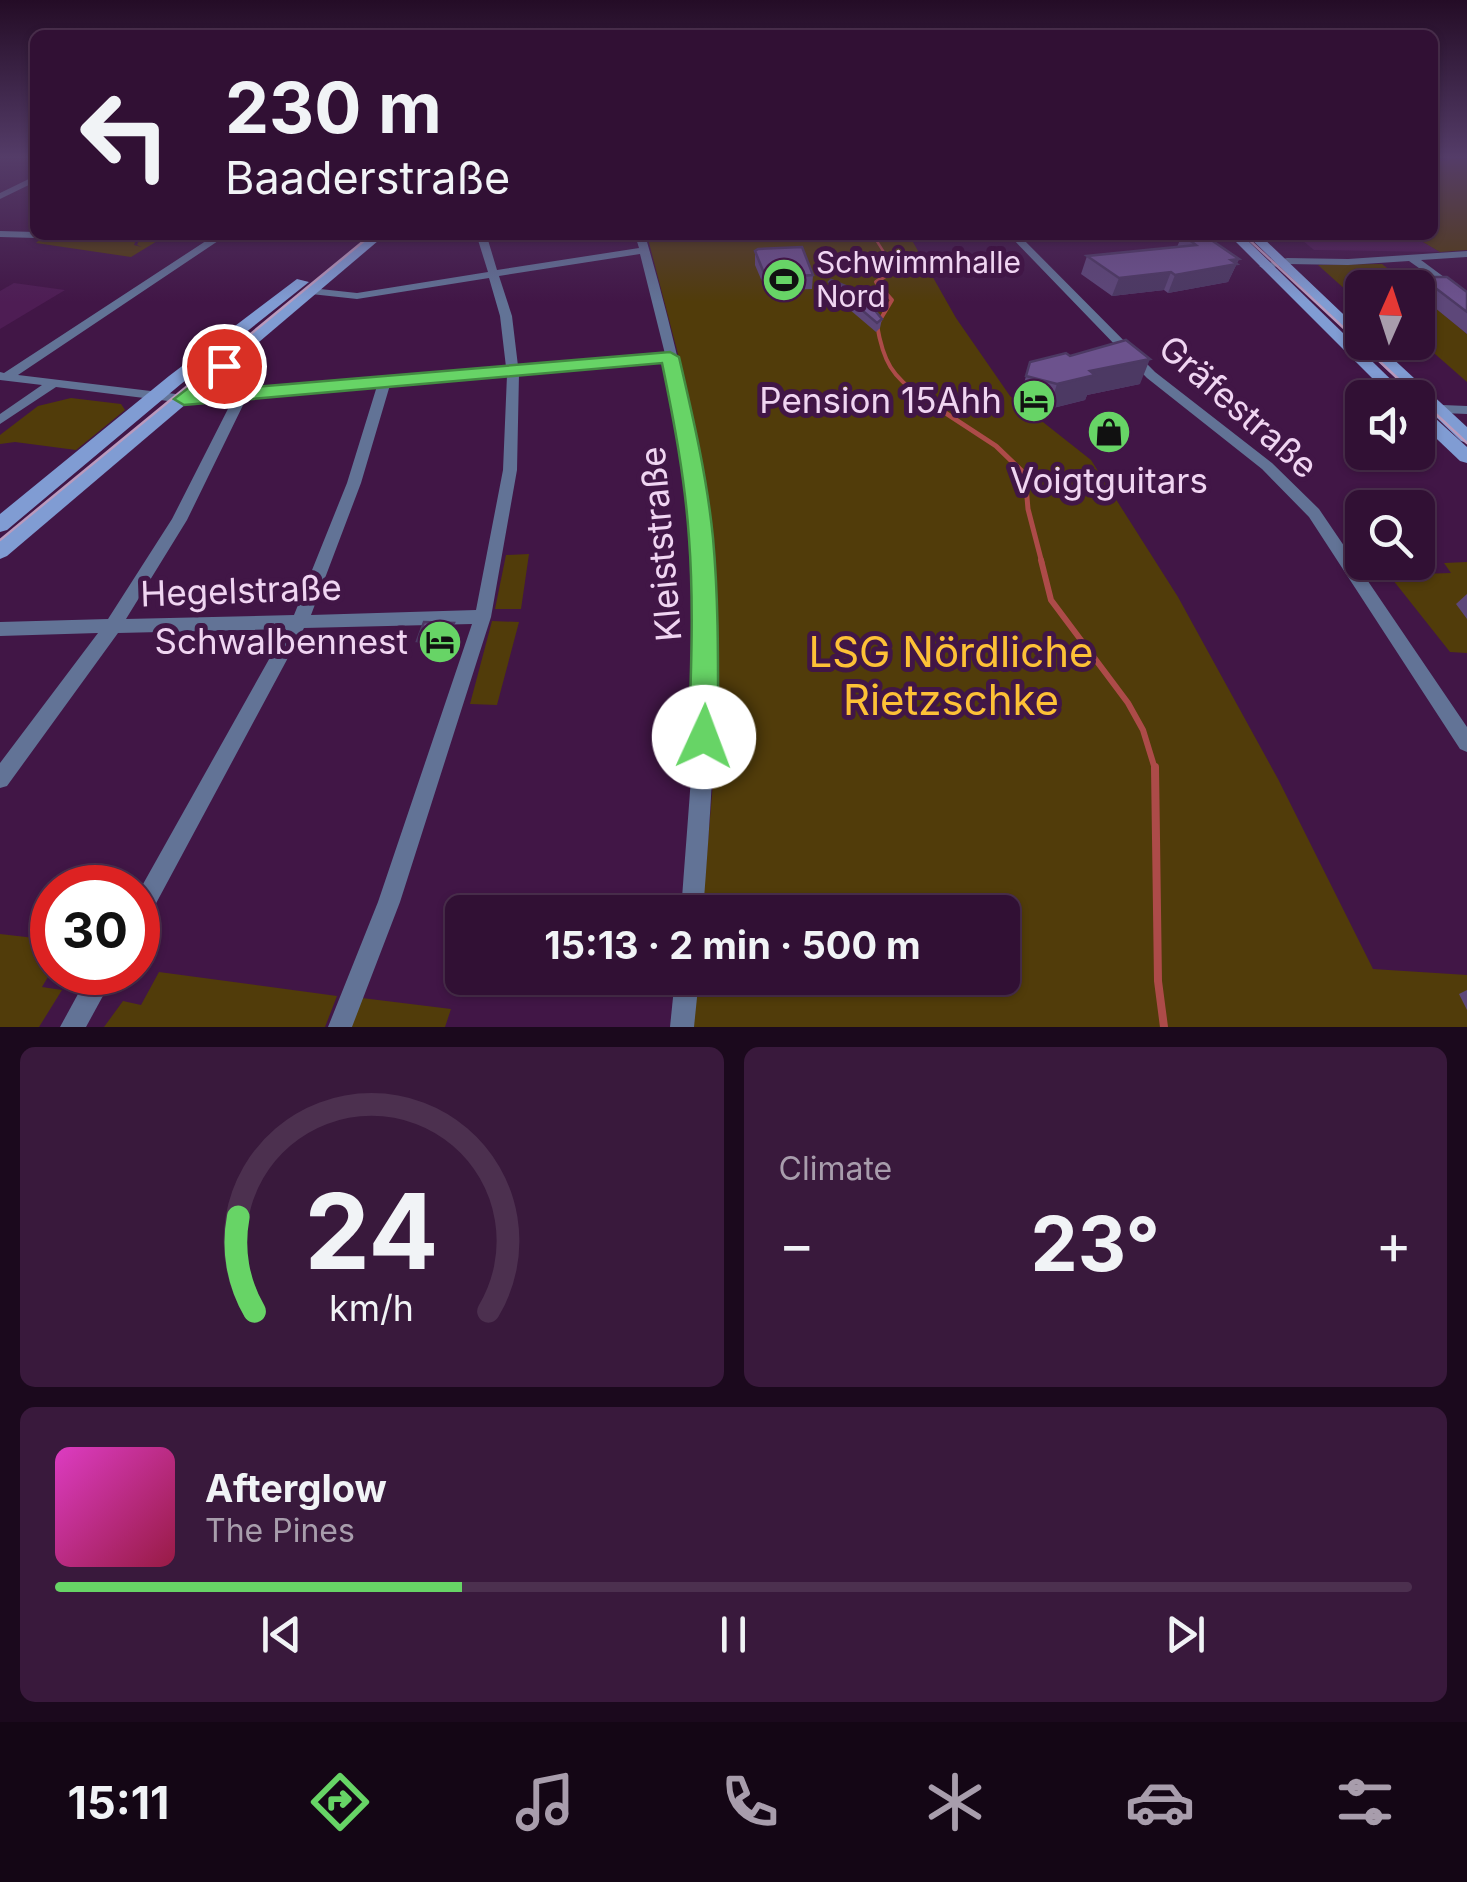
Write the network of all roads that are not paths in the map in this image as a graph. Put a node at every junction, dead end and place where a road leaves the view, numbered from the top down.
1 (0, 234) edge
2 (30, 235) edge
3 (214, 240) edge
4 (354, 240) edge
5 (373, 240) edge
6 (483, 240) dead end
7 (642, 240) edge
8 (1019, 240) edge
9 (1241, 240) edge
10 (1255, 240) edge
11 (645, 250) junction
12 (1467, 254) edge
13 (1412, 258) junction
14 (1272, 264) junction
15 (494, 273) junction
16 (311, 291) junction
17 (1467, 299) edge
18 (1345, 325) edge
19 (670, 357) junction
20 (1381, 360) edge
21 (513, 371) junction
22 (3, 376) edge
23 (1385, 380) edge
24 (1398, 380) edge
25 (53, 383) junction
26 (384, 383) junction
27 (242, 396) junction
28 (156, 397) junction
29 (184, 399) junction
30 (1435, 409) edge
31 (1467, 410) edge
32 (1435, 416) edge
33 (0, 420) edge
34 (1435, 421) edge
35 (1467, 437) edge
36 (1467, 457) edge
37 (0, 525) edge
38 (0, 551) edge
39 (484, 617) junction
40 (300, 620) junction
41 (112, 628) junction
42 (0, 630) edge
43 (1467, 743) edge
44 (0, 779) edge
45 (160, 874) edge
46 (693, 895) edge
47 (91, 995) edge
48 (685, 995) edge
49 (72, 1027) edge
50 (340, 1027) edge
51 (682, 1027) edge

1 - 2 street
3 - 22 street
4 - 28 main road
5 - 16 main road
6 - 15 street
7 - 11 street, Kleiststraße
8 - 43 street, Gräfestraße
9 - 14 main road
10 - 14 main road
11 - 15 street
11 - 19 street, Kleiststraße
12 - 13 street
13 - 14 street
13 - 17 street
14 - 18 main road
14 - 23 main road
15 - 16 street
15 - 21 street
16 - 29 main road
19 - 21 street
19 - 46 street, Kleiststraße
20 - 24 main road
21 - 26 street
21 - 39 street
22 - 25 street
25 - 28 street
25 - 33 street
26 - 27 street
26 - 40 street
27 - 29 street
27 - 41 street
28 - 29 street
28 - 37 main road
29 - 38 main road
30 - 31 street
32 - 35 main road
34 - 36 main road
39 - 40 street, Hegelstraße
39 - 50 street
40 - 41 street, Hegelstraße
40 - 45 street
41 - 42 street, Hegelstraße
41 - 44 street
47 - 49 street
48 - 51 street

